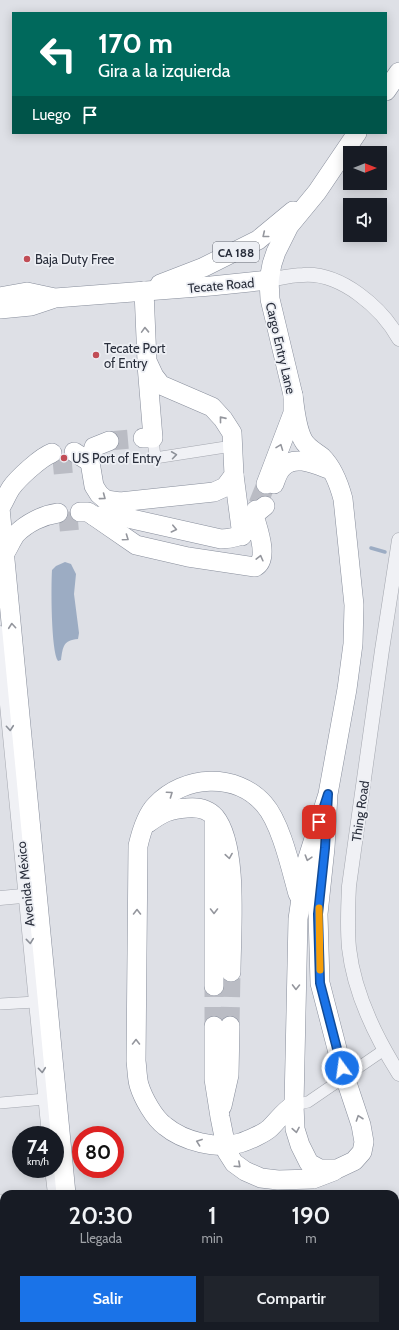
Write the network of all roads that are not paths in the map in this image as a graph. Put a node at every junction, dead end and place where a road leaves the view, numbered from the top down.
1 (399, 72) edge
2 (387, 90) edge
3 (356, 134) edge
4 (317, 192) junction
5 (269, 280) junction
6 (144, 290) junction
7 (0, 297) edge
8 (55, 298) junction
9 (0, 309) edge
10 (399, 340) edge
11 (147, 362) junction
12 (293, 395) junction
13 (148, 438) joint
14 (109, 441) tunnel mouth
15 (232, 446) junction
16 (53, 459) tunnel mouth
17 (331, 470) junction
18 (234, 475) junction
19 (0, 508) edge
20 (59, 518) tunnel mouth
21 (242, 536) junction
22 (399, 540) edge
23 (5, 554) junction
24 (0, 633) edge
25 (4, 703) edge
26 (328, 794) junction
27 (214, 816) junction
28 (142, 828) junction
29 (31, 895) junction
30 (0, 898) edge
31 (300, 901) junction
32 (231, 972) tunnel mouth
33 (214, 986) tunnel mouth
34 (36, 1002) junction
35 (0, 1004) edge
36 (222, 1026) tunnel mouth
37 (384, 1050) junction
38 (399, 1074) edge
39 (344, 1076) junction
40 (45, 1100) junction
41 (0, 1103) edge
42 (294, 1105) junction
43 (48, 1126) edge
44 (225, 1145) junction
45 (337, 1170) junction
46 (53, 1178) edge
47 (55, 1190) edge
48 (66, 1190) edge

1 - 2 highway
3 - 4 highway, Tecate Road / CA 188
4 - 5 highway, Tecate Road / CA 188
4 -> 6 highway, CA 188
5 - 6 highway, Tecate Road / CA 188
5 - 10 street
5 - 12 highway, Cargo Entry Lane
6 - 8 highway, Tecate Road / CA 188
11 -> 6 highway
7 - 8 highway, Tecate Road
8 - 9 highway
11 - 13 highway
15 -> 11 highway
12 - 17 highway
17 -> 12 highway, Cargo Entry Lane
13 -> 15 street
14 -> 18 highway
15 - 18 highway
16 - 19 highway
17 - 26 highway
18 - 21 highway
19 - 23 highway
20 - 23 highway
21 - 21 highway
22 - 37 street, Thing Road
29 -> 23 highway
24 - 25 street, Avenida México
25 -> 29 street, Avenida México
26 -> 31 highway
26 - 39 highway
27 - 28 highway
27 -> 32 highway
27 -> 33 highway
28 -> 31 highway
44 -> 28 highway
29 - 30 street
29 -> 34 street, Avenida México
29 - 48 highway
31 -> 42 highway
34 - 35 street
34 -> 40 street, Avenida México
36 - 44 highway
37 - 38 street, Thing Road
37 - 39 street
39 - 42 street
45 -> 39 highway
40 - 41 street
40 - 43 street, Avenida México
42 - 44 highway
42 -> 45 highway
44 -> 45 highway
46 - 47 street

